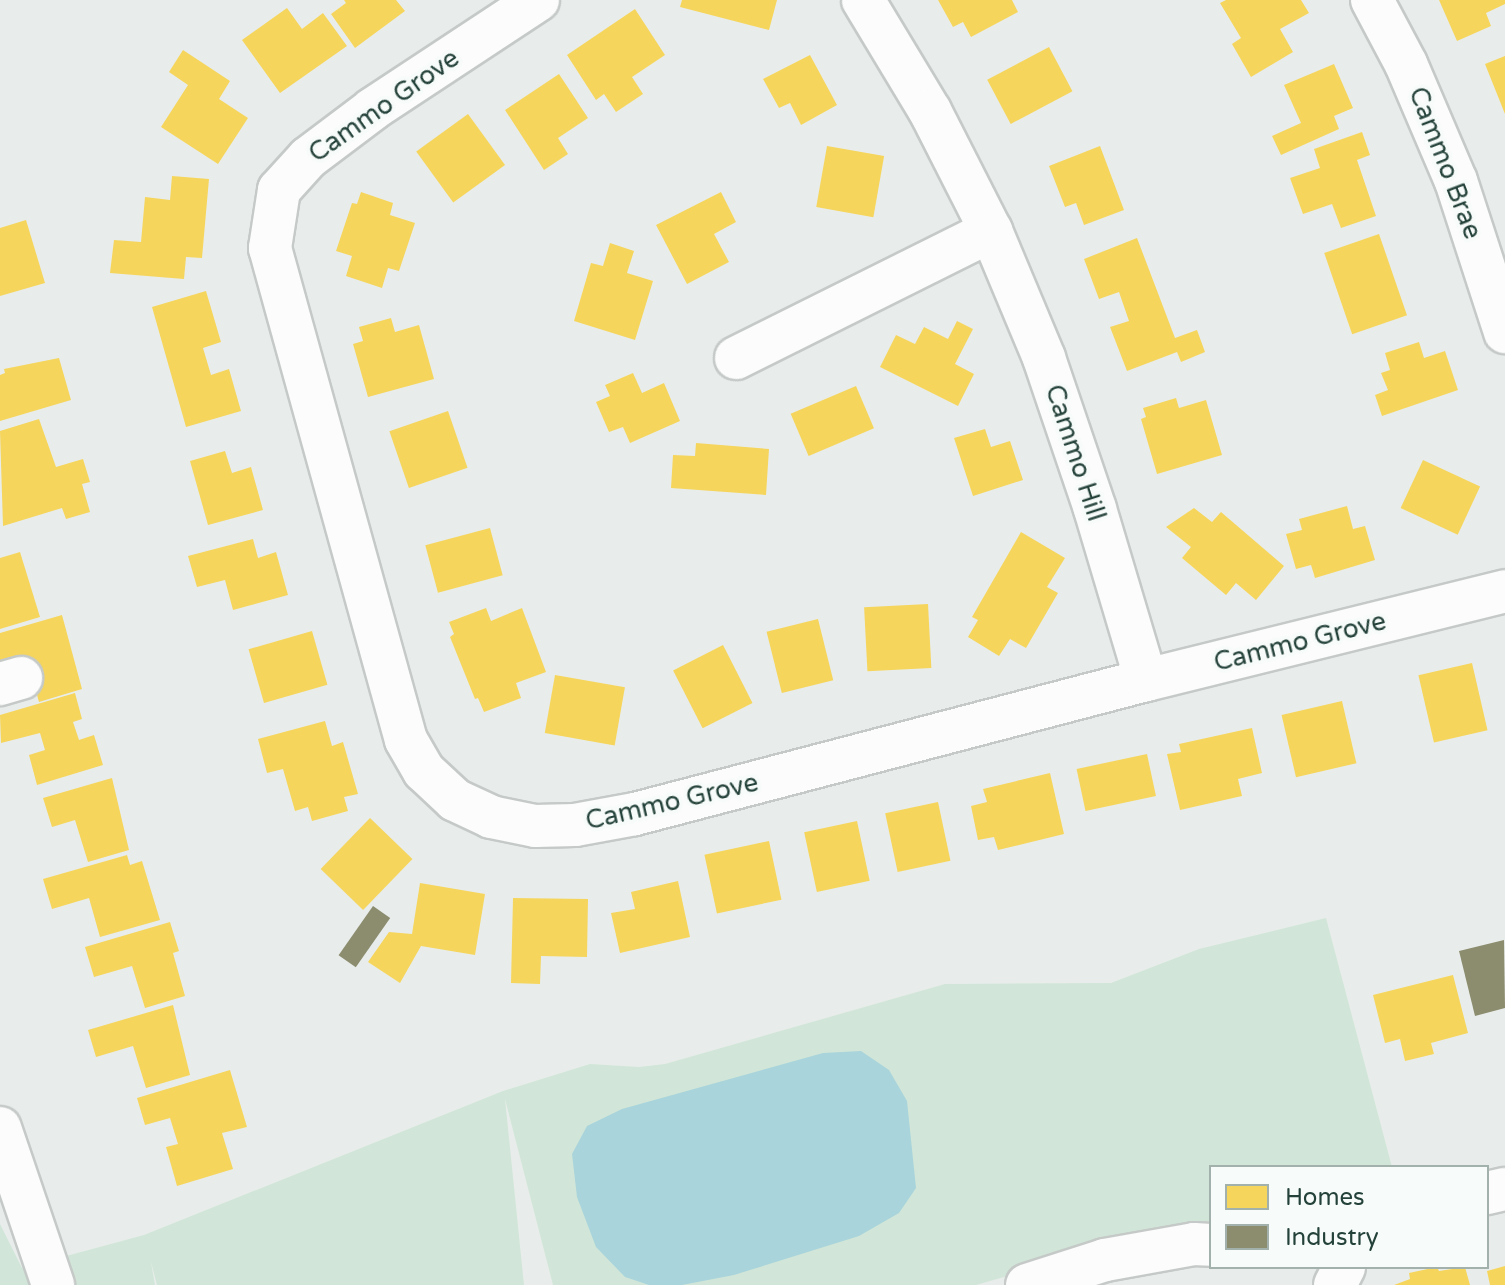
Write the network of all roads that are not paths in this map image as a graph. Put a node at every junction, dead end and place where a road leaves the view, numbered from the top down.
1 (538, 0) edge
2 (863, 0) edge
3 (1372, 0) edge
4 (991, 231) junction
5 (1505, 332) edge
6 (736, 355) dead end
7 (1505, 591) edge
8 (1146, 680) junction
9 (0, 1128) edge
10 (1209, 1245) edge
11 (53, 1285) edge
12 (1027, 1285) edge

1 - 8 street, Cammo Grove
2 - 4 street, Cammo Hill
3 - 5 street, Cammo Brae
4 - 6 street
4 - 8 street, Cammo Hill
7 - 8 street, Cammo Grove
9 - 11 street
10 - 12 street

